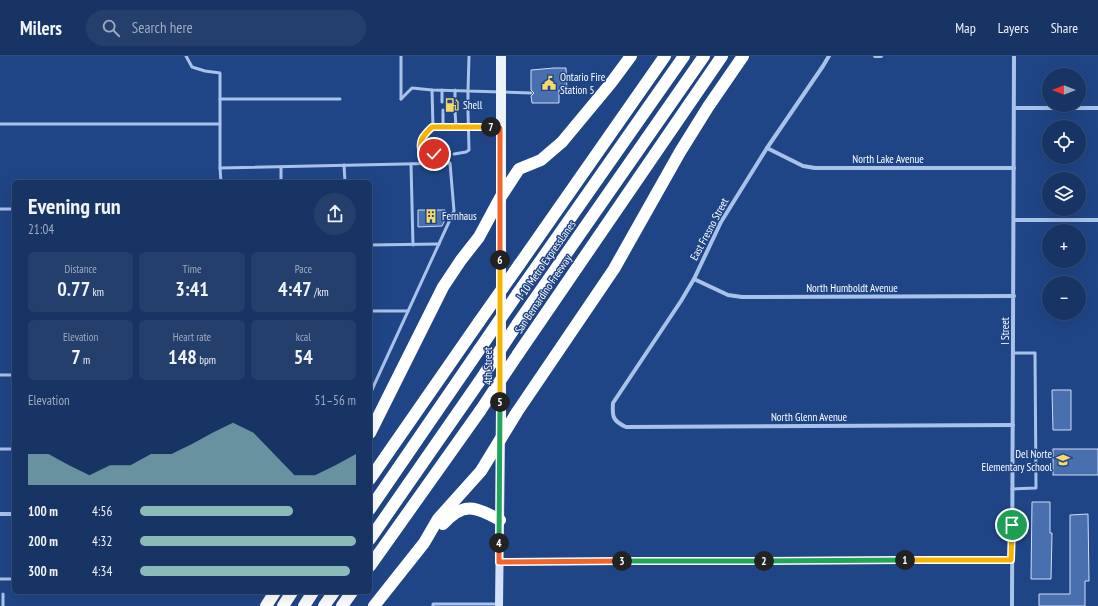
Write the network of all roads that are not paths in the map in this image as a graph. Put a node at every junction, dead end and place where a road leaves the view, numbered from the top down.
1 (186, 56) edge
2 (401, 56) edge
3 (469, 56) edge
4 (501, 56) edge
5 (631, 56) edge
6 (665, 56) edge
7 (684, 56) edge
8 (704, 56) edge
9 (722, 56) edge
10 (743, 56) edge
11 (829, 56) edge
12 (875, 56) edge
13 (881, 56) edge
14 (1014, 56) edge
15 (432, 90) junction
16 (442, 90) junction
17 (455, 90) junction
18 (468, 91) junction
19 (500, 92) junction
20 (531, 92) dead end
21 (340, 98) dead end
22 (220, 99) junction
23 (468, 101) dead end
24 (442, 102) dead end
25 (455, 102) dead end
26 (1014, 108) junction
27 (1098, 108) edge
28 (442, 110) dead end
29 (455, 110) dead end
30 (468, 111) dead end
31 (0, 124) edge
32 (220, 124) junction
33 (432, 127) junction
34 (443, 127) junction
35 (456, 127) junction
36 (468, 127) junction
37 (500, 128) junction
38 (767, 148) junction
39 (434, 154) dead end
40 (454, 154) dead end
41 (410, 164) junction
42 (344, 165) junction
43 (281, 167) junction
44 (220, 168) junction
45 (1014, 168) junction
46 (221, 180) edge
47 (282, 180) edge
48 (344, 180) edge
49 (500, 198) junction
50 (0, 209) edge
51 (12, 209) edge
52 (1014, 220) junction
53 (1098, 220) edge
54 (439, 244) junction
55 (372, 245) edge
56 (413, 245) junction
57 (694, 279) junction
58 (1014, 296) junction
59 (372, 311) edge
60 (408, 311) junction
61 (1013, 353) junction
62 (0, 375) edge
63 (12, 375) edge
64 (372, 390) edge
65 (612, 414) joint
66 (1013, 425) junction
67 (372, 429) edge
68 (501, 441) junction
69 (0, 449) edge
70 (12, 449) edge
71 (372, 477) edge
72 (1012, 490) junction
73 (372, 506) edge
74 (0, 514) edge
75 (12, 514) edge
76 (500, 520) junction
77 (372, 536) edge
78 (424, 543) junction
79 (1011, 560) junction
80 (499, 562) junction
81 (372, 563) edge
82 (0, 579) edge
83 (12, 580) edge
84 (3, 594) dead end
85 (274, 594) edge
86 (291, 594) edge
87 (312, 594) edge
88 (333, 594) edge
89 (351, 594) edge
90 (499, 605) edge
91 (3, 606) edge
92 (266, 606) edge
93 (283, 606) edge
94 (304, 606) edge
95 (324, 606) edge
96 (342, 606) edge
97 (374, 606) edge
98 (432, 606) edge
99 (1012, 606) edge

1 - 22 lane
2 - 15 lane
3 - 18 lane
4 - 19 main road, 4th Street
5 - 49 highway
6 - 71 highway, bridge
7 - 73 highway, I-10 Metro ExpressLanes, bridge
8 - 77 highway, I-10 Metro ExpressLanes, bridge
9 - 81 highway, San Bernardino Freeway, bridge
10 - 68 highway
11 - 38 street, East Fresno Street
12 - 13 street
14 - 26 street, I Street
15 - 16 lane
15 - 33 lane
16 - 17 lane
16 - 24 lane
17 - 18 lane
17 - 25 lane
18 - 19 lane
18 - 23 lane
19 - 20 lane
19 - 37 main road, 4th Street
21 - 22 lane
22 - 32 lane
26 - 27 street
26 - 45 street, I Street
28 - 34 lane
29 - 35 lane
30 - 36 lane
31 - 32 lane
32 - 44 lane
33 - 34 lane
33 - 39 lane
34 - 35 lane
35 - 36 lane
36 - 37 lane
36 - 40 lane
37 - 49 main road, 4th Street
38 - 45 street, North Lake Avenue
38 - 57 street, East Fresno Street
41 - 42 lane
41 - 54 lane
41 - 56 lane
42 - 43 lane
42 - 48 lane
43 - 44 lane
43 - 47 lane
44 - 46 lane
45 - 52 street, I Street
49 - 67 highway
49 - 68 main road, 4th Street
50 - 51 lane
52 - 53 street
52 - 58 street, I Street
54 - 56 lane
54 - 60 lane
55 - 56 lane
57 - 58 street, North Humboldt Avenue
57 - 65 street, East Fresno Street
58 - 61 street, I Street
59 - 60 lane
60 - 64 lane
61 - 66 street, I Street
61 - 72 lane
62 - 63 lane
65 - 66 street, North Glenn Avenue
66 - 72 street, I Street
68 - 76 main road, 4th Street
68 - 78 highway
69 - 70 lane
72 - 79 street, I Street
74 - 75 street
76 - 78 highway
76 - 80 main road, 4th Street
78 - 97 highway
79 - 80 street
79 - 99 street, I Street
80 - 90 main road, 4th Street
82 - 83 lane
84 - 91 lane
85 - 92 highway
86 - 93 highway
87 - 94 highway
88 - 95 highway
89 - 96 highway
90 - 98 lane

